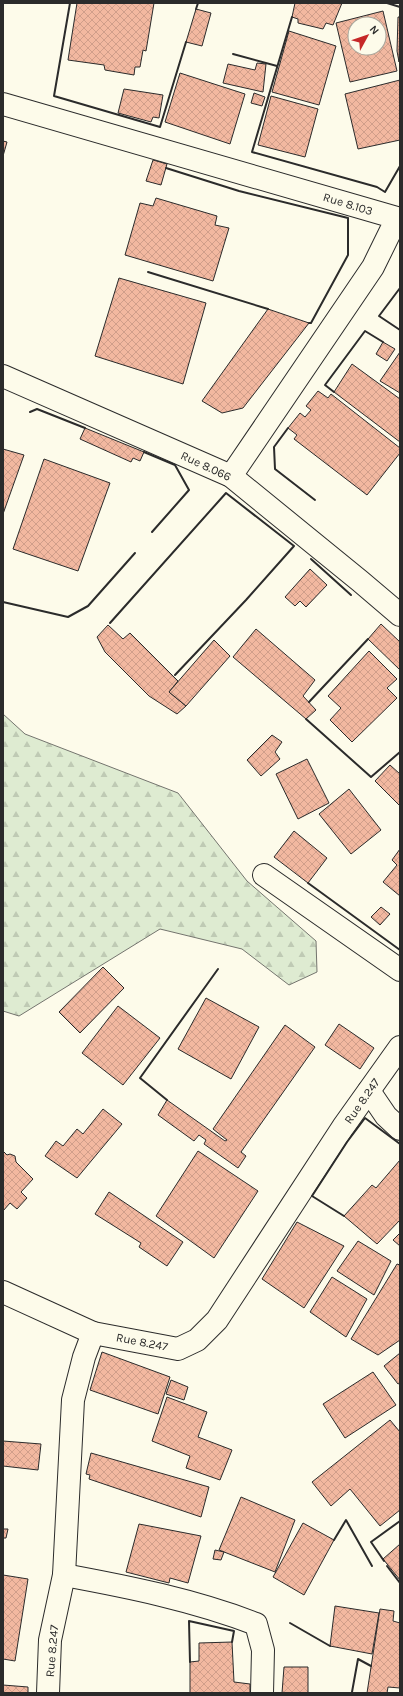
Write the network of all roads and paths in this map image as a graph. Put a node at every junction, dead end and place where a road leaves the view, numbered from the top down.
1 (3, 104) edge
2 (399, 216) edge
3 (3, 376) edge
4 (231, 476) junction
5 (400, 615) edge
6 (264, 875) dead end
7 (400, 970) edge
8 (400, 1047) edge
9 (369, 1091) junction
10 (400, 1129) edge
11 (3, 1292) edge
12 (93, 1333) junction
13 (64, 1575) junction
14 (48, 1693) edge
15 (262, 1693) edge

1 - 2 street, Rue 8.103
2 - 4 street, Rue 8.103
3 - 4 street, Rue 8.066
4 - 5 street, Rue 8.066
6 - 7 street
8 - 9 street, Rue 8.247
9 - 10 street
9 - 12 street, Rue 8.247
11 - 12 street
12 - 13 street, Rue 8.247
13 - 14 street, Rue 8.247
13 - 15 street

